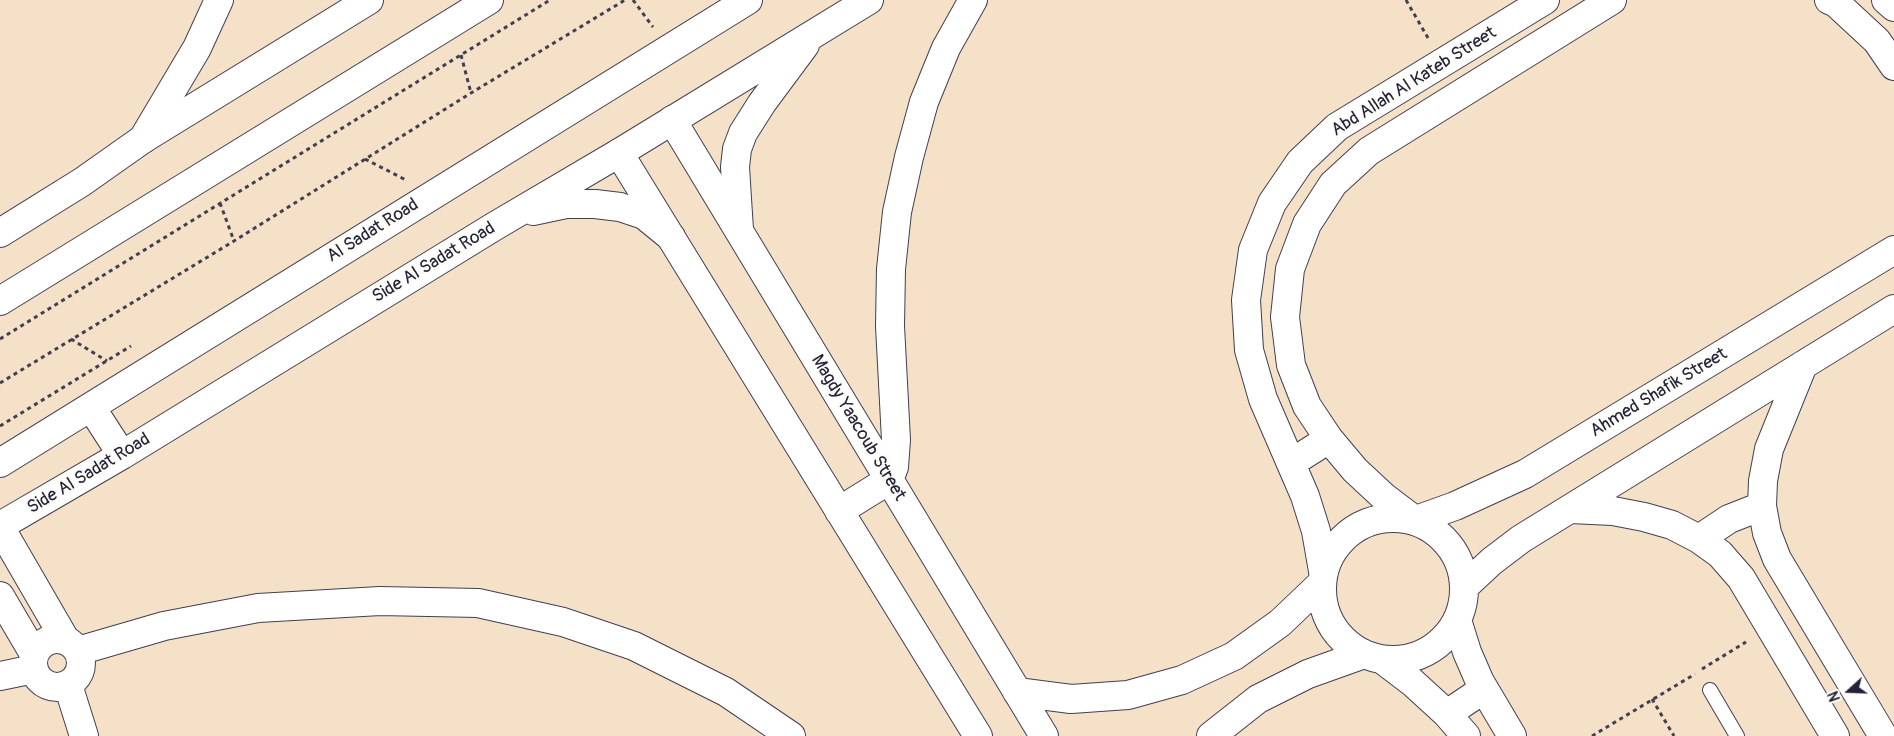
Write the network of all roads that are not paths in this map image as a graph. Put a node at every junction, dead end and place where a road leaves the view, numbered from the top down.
1 (219, 0) edge
2 (369, 0) edge
3 (490, 0) edge
4 (748, 0) edge
5 (869, 0) edge
6 (973, 0) edge
7 (1545, 0) edge
8 (1612, 0) edge
9 (1830, 0) edge
10 (1886, 0) edge
11 (1894, 8) edge
12 (813, 34) junction
13 (1894, 66) edge
14 (672, 120) junction
15 (143, 138) junction
16 (619, 153) junction
17 (514, 215) junction
18 (739, 230) junction
19 (2, 234) edge
20 (671, 237) junction
21 (1894, 250) edge
22 (0, 301) edge
23 (1894, 309) edge
24 (1803, 365) junction
25 (91, 407) junction
26 (1329, 439) junction
27 (122, 455) junction
28 (0, 463) edge
29 (1291, 463) junction
30 (889, 480) junction
31 (1762, 506) junction
32 (1570, 509) junction
33 (839, 511) junction
34 (1414, 520) junction
35 (0, 527) edge
36 (1699, 539) junction
37 (1322, 577) junction
38 (1464, 587) junction
39 (0, 596) edge
40 (1457, 620) junction
41 (72, 646) junction
42 (1374, 657) junction
43 (34, 661) junction
44 (0, 676) edge
45 (68, 685) junction
46 (1484, 689) junction
47 (1710, 690) dead end
48 (1018, 692) junction
49 (1447, 714) junction
50 (84, 736) edge
51 (791, 736) edge
52 (978, 736) edge
53 (1044, 736) edge
54 (1211, 736) edge
55 (1466, 736) edge
56 (1512, 736) edge
57 (1737, 736) edge
58 (1835, 736) edge
59 (1883, 736) edge

1 - 15 street
2 - 15 street
3 - 22 street
4 - 25 street, Al Sadat Road
5 - 12 street, Side Al Sadat Road
6 - 30 street
7 - 29 street, Abd Allah Al Kateb Street
8 - 26 street, Abd Allah Al Kateb Street
9 - 13 street
10 - 11 street
12 - 14 street, Side Al Sadat Road
12 - 18 street
14 - 16 street, Side Al Sadat Road
14 - 18 street, Magdy Yaacoub Street
15 - 19 street
16 - 17 street, Side Al Sadat Road
16 - 20 street
17 - 20 street
17 - 27 street, Side Al Sadat Road
18 - 30 street, Magdy Yaacoub Street
20 - 33 street
21 - 34 street, Ahmed Shafik Street
23 - 24 street
24 - 31 street
24 - 32 street
25 - 27 street
25 - 28 street, Al Sadat Road
26 - 29 street
26 - 34 street, Abd Allah Al Kateb Street
27 - 35 street, Side Al Sadat Road
29 - 37 street, Abd Allah Al Kateb Street
30 - 33 street
30 - 48 street, Magdy Yaacoub Street
31 - 36 street
31 - 59 street
32 - 36 street
32 - 38 street
33 - 52 street
34 - 37 street
34 - 38 street
35 - 41 street
36 - 58 street
37 - 42 street
37 - 48 street
38 - 40 street
39 - 43 street
40 - 42 street
40 - 46 street
41 - 43 street
41 - 45 street
41 - 51 street
42 - 49 street
42 - 54 street
43 - 44 street
43 - 45 street
45 - 50 street
46 - 49 street
46 - 56 street
47 - 57 lane
48 - 53 street, Magdy Yaacoub Street
49 - 55 street

